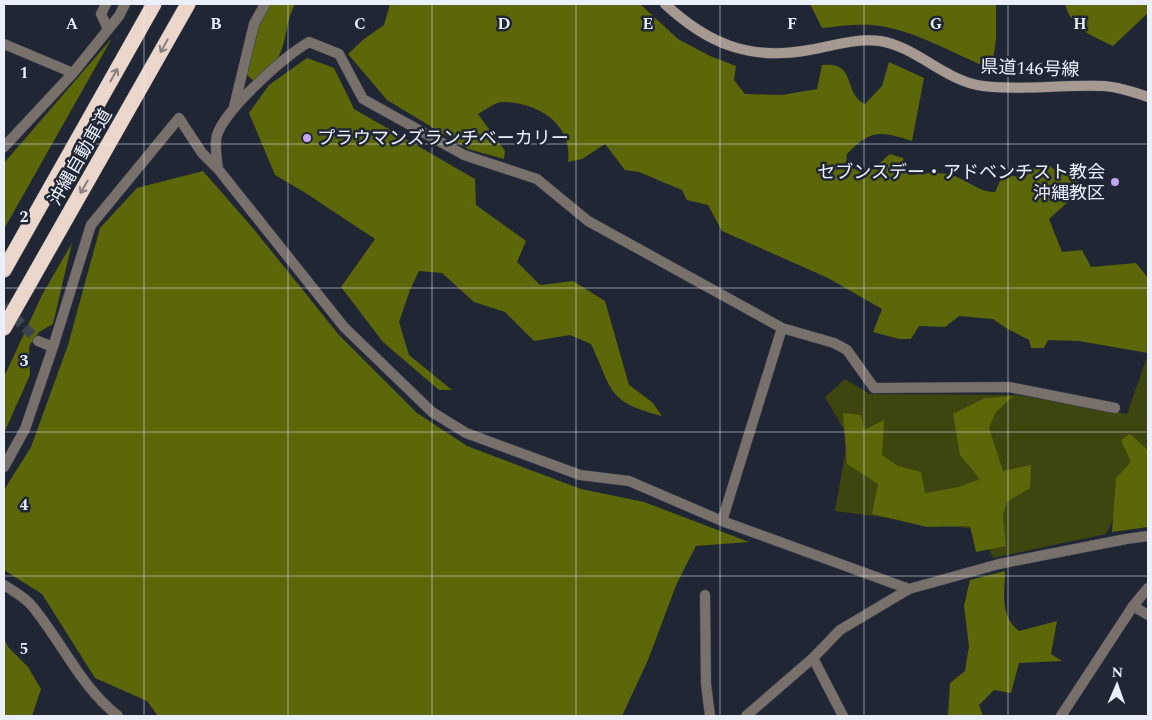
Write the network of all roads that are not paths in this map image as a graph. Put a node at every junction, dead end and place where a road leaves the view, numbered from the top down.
1 (106, 4) edge
2 (125, 4) edge
3 (154, 4) edge
4 (188, 4) edge
5 (265, 4) edge
6 (665, 4) edge
7 (108, 29) junction
8 (4, 44) edge
9 (73, 72) junction
10 (1148, 97) edge
11 (233, 108) junction
12 (4, 147) edge
13 (218, 169) junction
14 (4, 270) edge
15 (4, 328) edge
16 (782, 328) junction
17 (38, 341) tunnel mouth
18 (53, 347) junction
19 (1115, 408) dead end
20 (4, 467) edge
21 (722, 522) junction
22 (1148, 536) edge
23 (4, 585) edge
24 (1148, 588) edge
25 (909, 589) junction
26 (705, 595) dead end
27 (1133, 606) junction
28 (1148, 615) edge
29 (813, 658) junction
30 (118, 716) edge
31 (710, 716) edge
32 (746, 716) edge
33 (843, 716) edge
34 (1061, 716) edge

1 - 7 street
2 - 7 street
14 -> 3 highway, 沖縄自動車道
4 -> 15 highway, 沖縄自動車道
5 - 11 street
6 - 10 main road, 県道146号線
7 - 9 street
8 - 9 street
9 - 12 street
11 - 13 street
11 - 16 street
13 - 18 street
13 - 21 street
16 - 19 street
16 - 21 street
17 - 18 street
18 - 20 street
21 - 25 street
22 - 25 street
23 - 30 street
24 - 27 street
25 - 29 street
26 - 31 street
27 - 28 street
27 - 34 street
29 - 32 street
29 - 33 street

